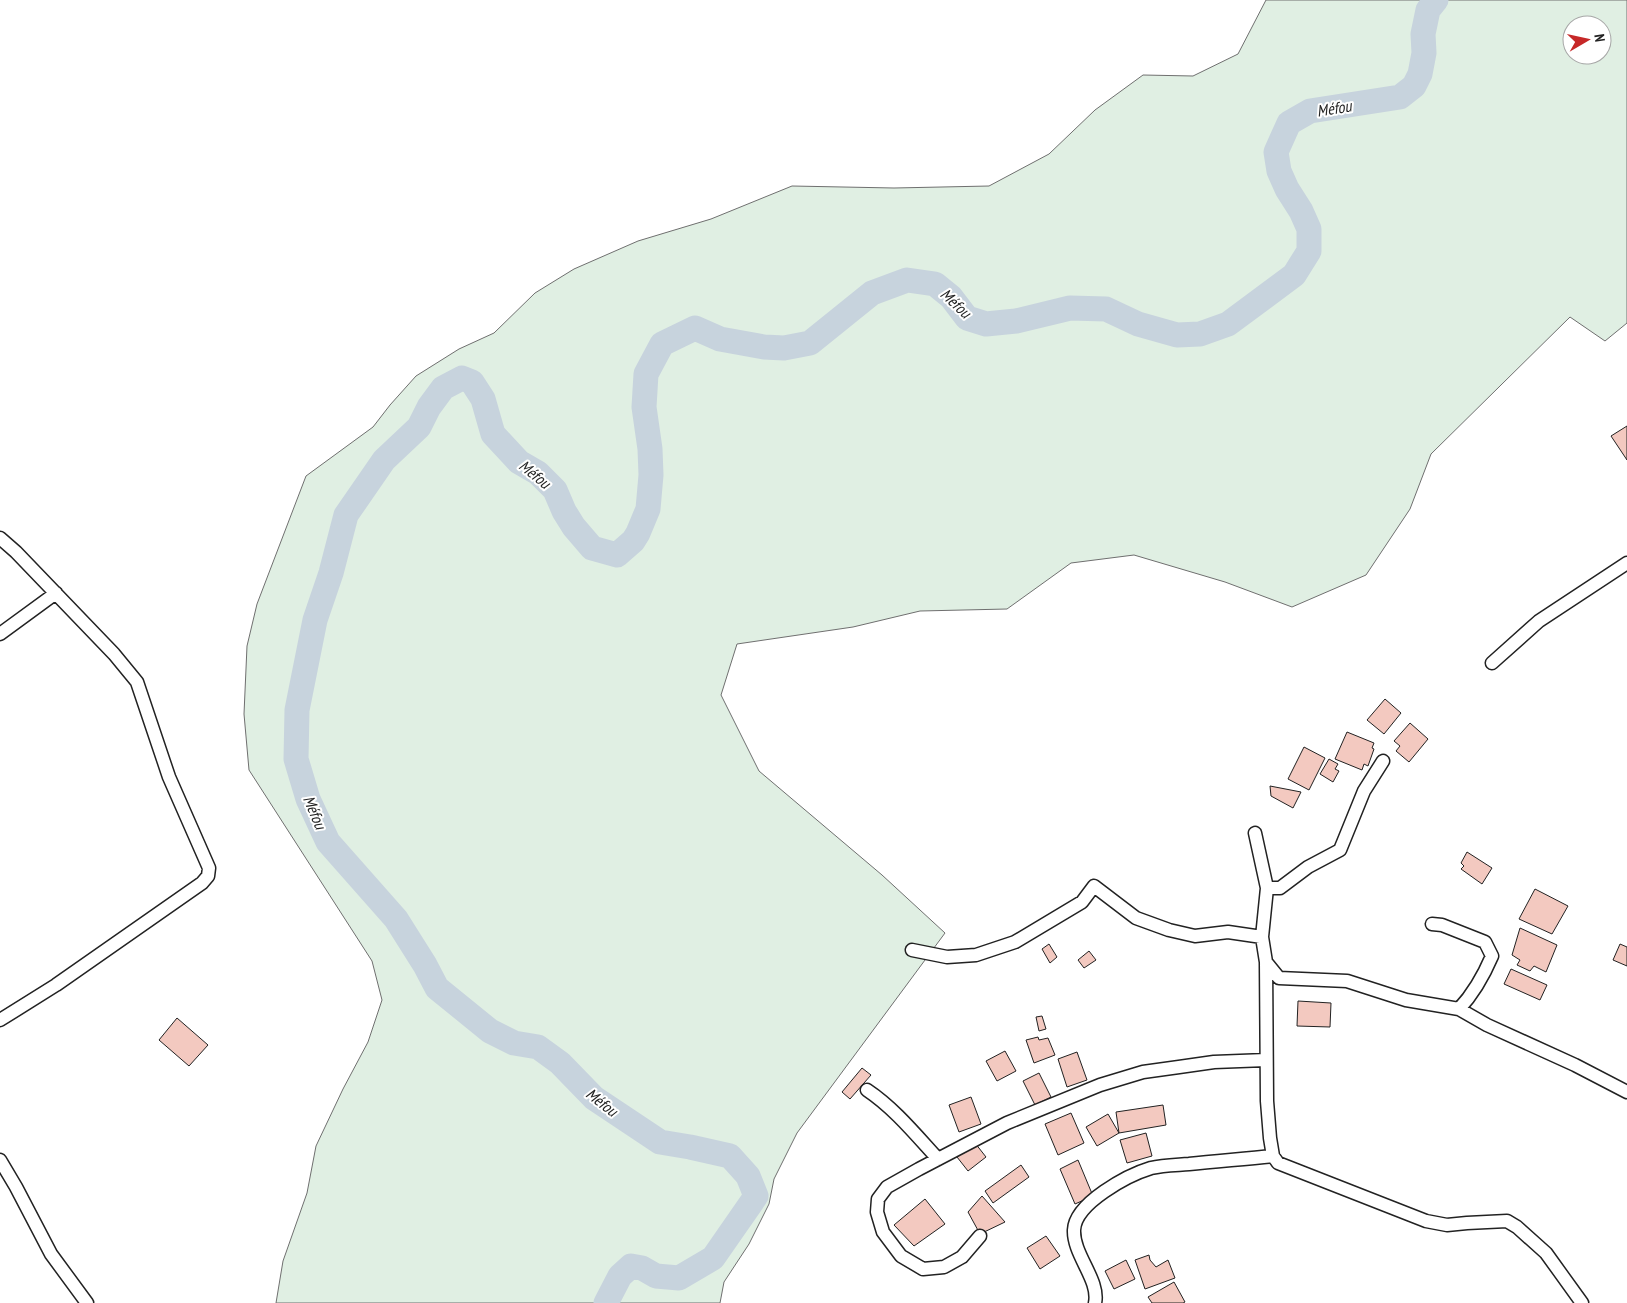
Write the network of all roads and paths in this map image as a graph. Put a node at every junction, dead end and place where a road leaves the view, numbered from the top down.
1 (0, 538) edge
2 (1627, 563) edge
3 (56, 593) junction
4 (0, 634) edge
5 (1492, 663) dead end
6 (1383, 761) dead end
7 (1255, 833) dead end
8 (1267, 888) junction
9 (1432, 924) dead end
10 (1262, 937) junction
11 (912, 950) dead end
12 (1266, 962) junction
13 (1459, 1009) junction
14 (0, 1020) edge
15 (1266, 1060) junction
16 (867, 1090) dead end
17 (1627, 1092) edge
18 (1273, 1156) junction
19 (938, 1159) junction
20 (0, 1160) edge
21 (980, 1236) dead end
22 (87, 1303) edge
23 (1095, 1303) edge
24 (1582, 1303) edge

1 - 3 street
2 - 5 street
3 - 4 street
3 - 14 street
6 - 8 street
7 - 8 street
8 - 10 street
9 - 13 street
10 - 11 street
10 - 12 street
12 - 13 street
12 - 15 street
13 - 17 street
15 - 18 street
15 - 19 street
16 - 19 street
18 - 23 street
18 - 24 street
19 - 21 street
20 - 22 street

